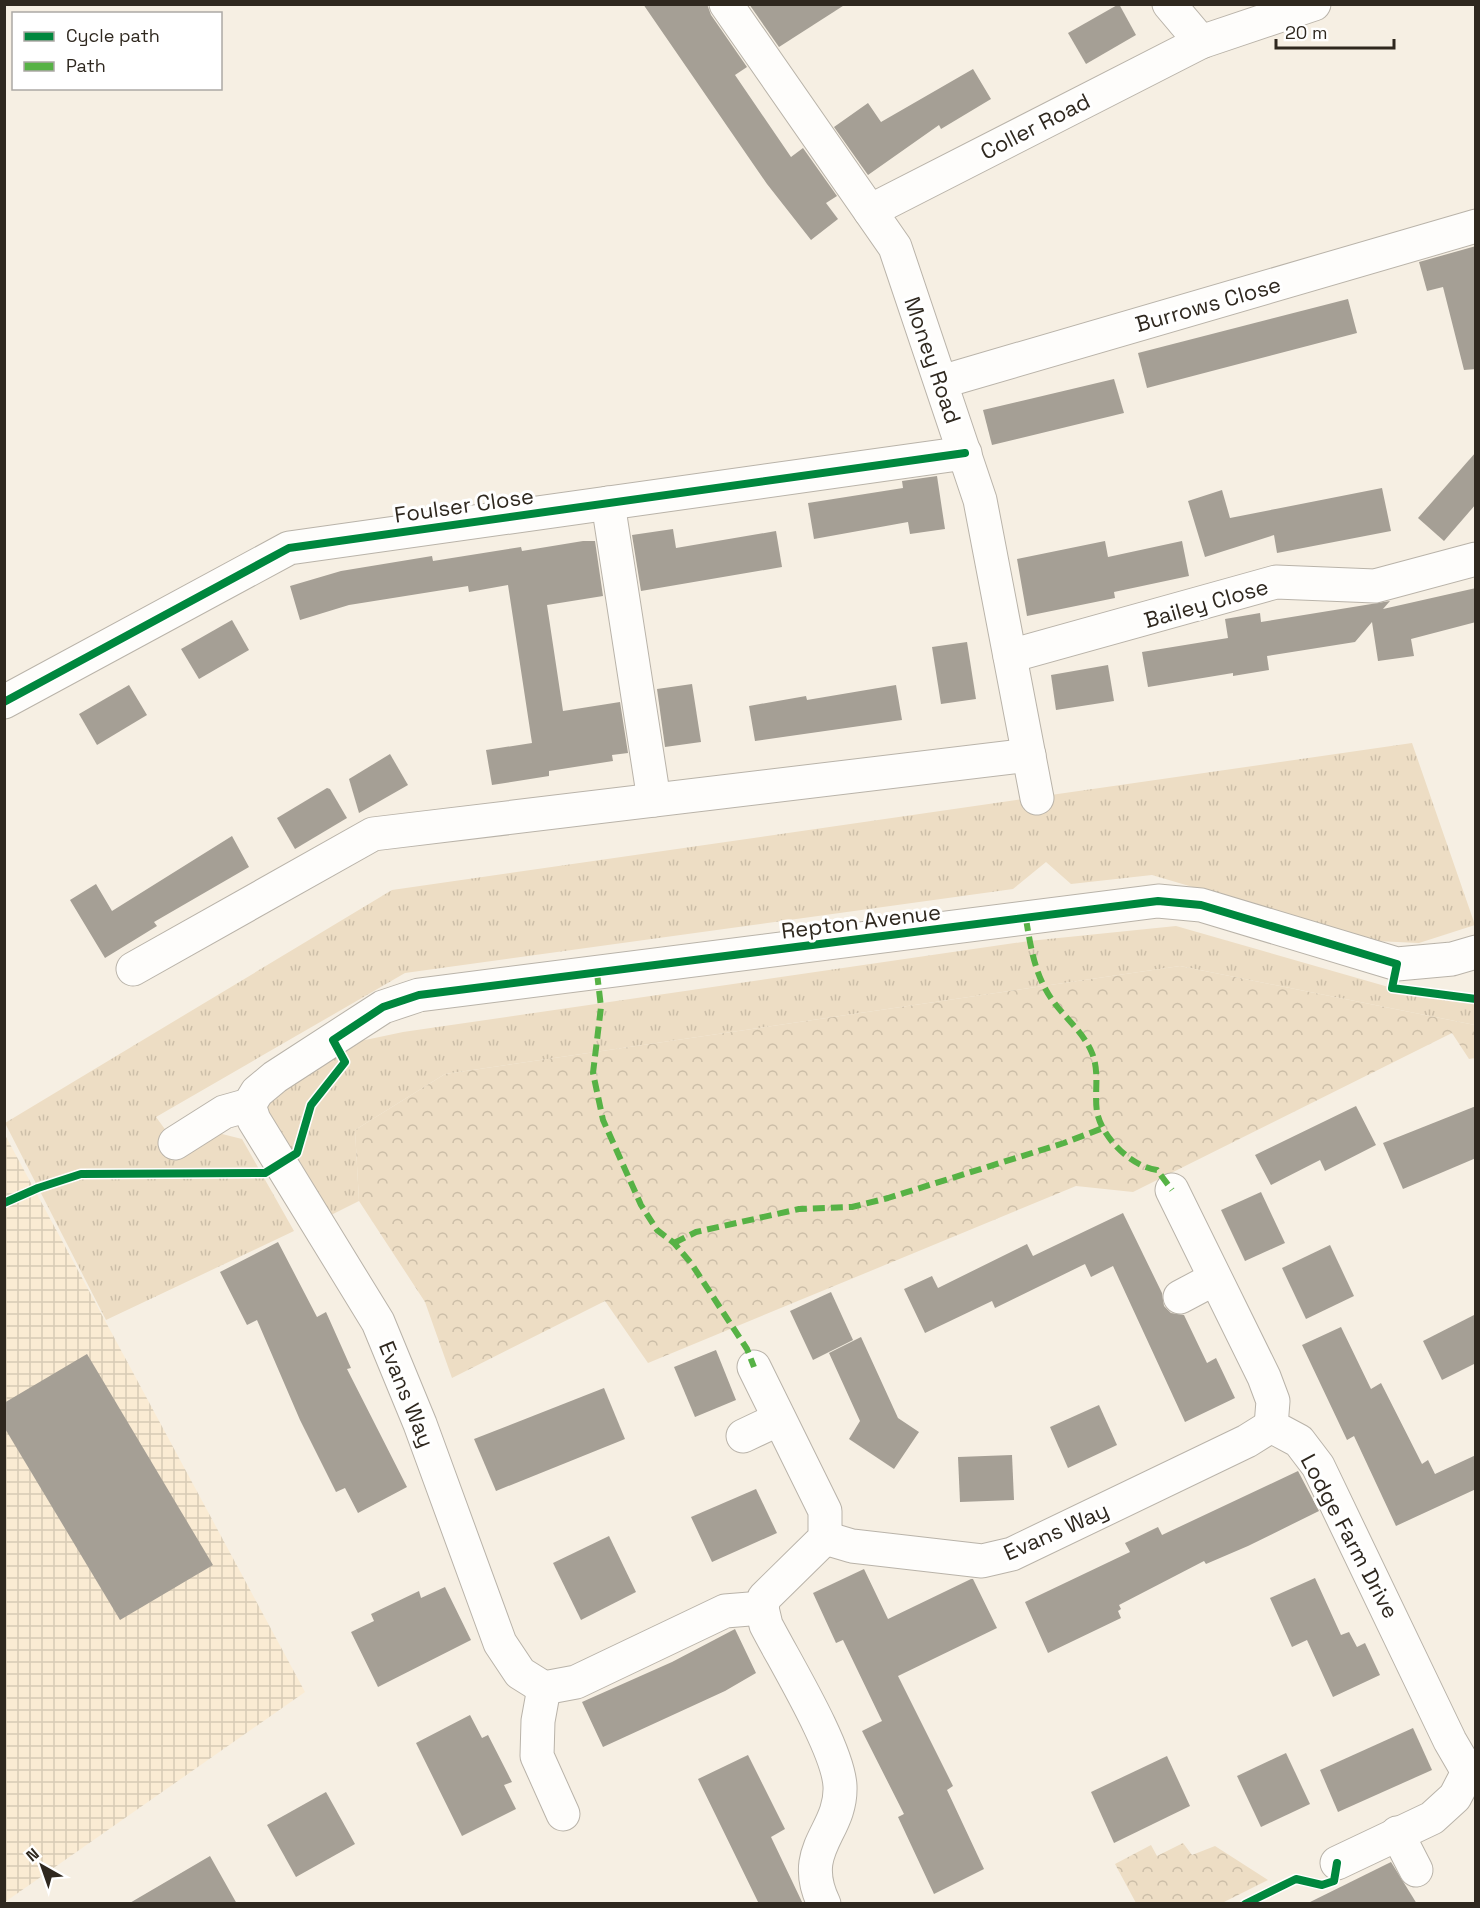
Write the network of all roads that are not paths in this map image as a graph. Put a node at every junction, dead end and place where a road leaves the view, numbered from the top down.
1 (726, 4) edge
2 (1169, 4) edge
3 (1314, 4) edge
4 (1201, 42) junction
5 (870, 211) junction
6 (1476, 226) edge
7 (941, 382) junction
8 (965, 453) junction
9 (608, 503) junction
10 (1476, 559) edge
11 (1010, 657) junction
12 (4, 702) edge
13 (1029, 755) junction
14 (1037, 798) dead end
15 (654, 800) junction
16 (1476, 952) edge
17 (133, 969) dead end
18 (249, 1105) junction
19 (175, 1143) dead end
20 (1172, 1190) dead end
21 (1214, 1279) junction
22 (1180, 1297) dead end
23 (754, 1367) dead end
24 (779, 1419) junction
25 (1270, 1426) junction
26 (743, 1436) dead end
27 (825, 1538) junction
28 (762, 1608) junction
29 (544, 1688) junction
30 (1472, 1772) edge
31 (563, 1814) dead end
32 (1397, 1833) junction
33 (1337, 1863) dead end
34 (1416, 1870) dead end
35 (824, 1904) edge

1 - 5 street, Money Road
2 - 4 street
3 - 4 street, Coller Road
4 - 5 street, Coller Road
5 - 7 street, Money Road
6 - 7 street, Burrows Close
7 - 8 street, Money Road
8 - 9 street, Foulser Close
8 - 11 street, Money Road
9 - 12 street, Foulser Close
9 - 15 street
10 - 11 street, Bailey Close
11 - 13 street, Money Road
13 - 14 street, Money Road
13 - 15 street
15 - 17 street
16 - 18 street, Repton Avenue
18 - 19 street
18 - 29 street, Evans Way
20 - 21 street
21 - 22 street
21 - 25 street
23 - 24 street
24 - 26 street
24 - 27 street
25 - 27 street, Evans Way
25 - 30 street, Lodge Farm Drive
27 - 28 street
28 - 29 street
28 - 35 street
29 - 31 street
30 - 32 street, Lodge Farm Drive
32 - 33 street, Lodge Farm Drive
32 - 34 street

